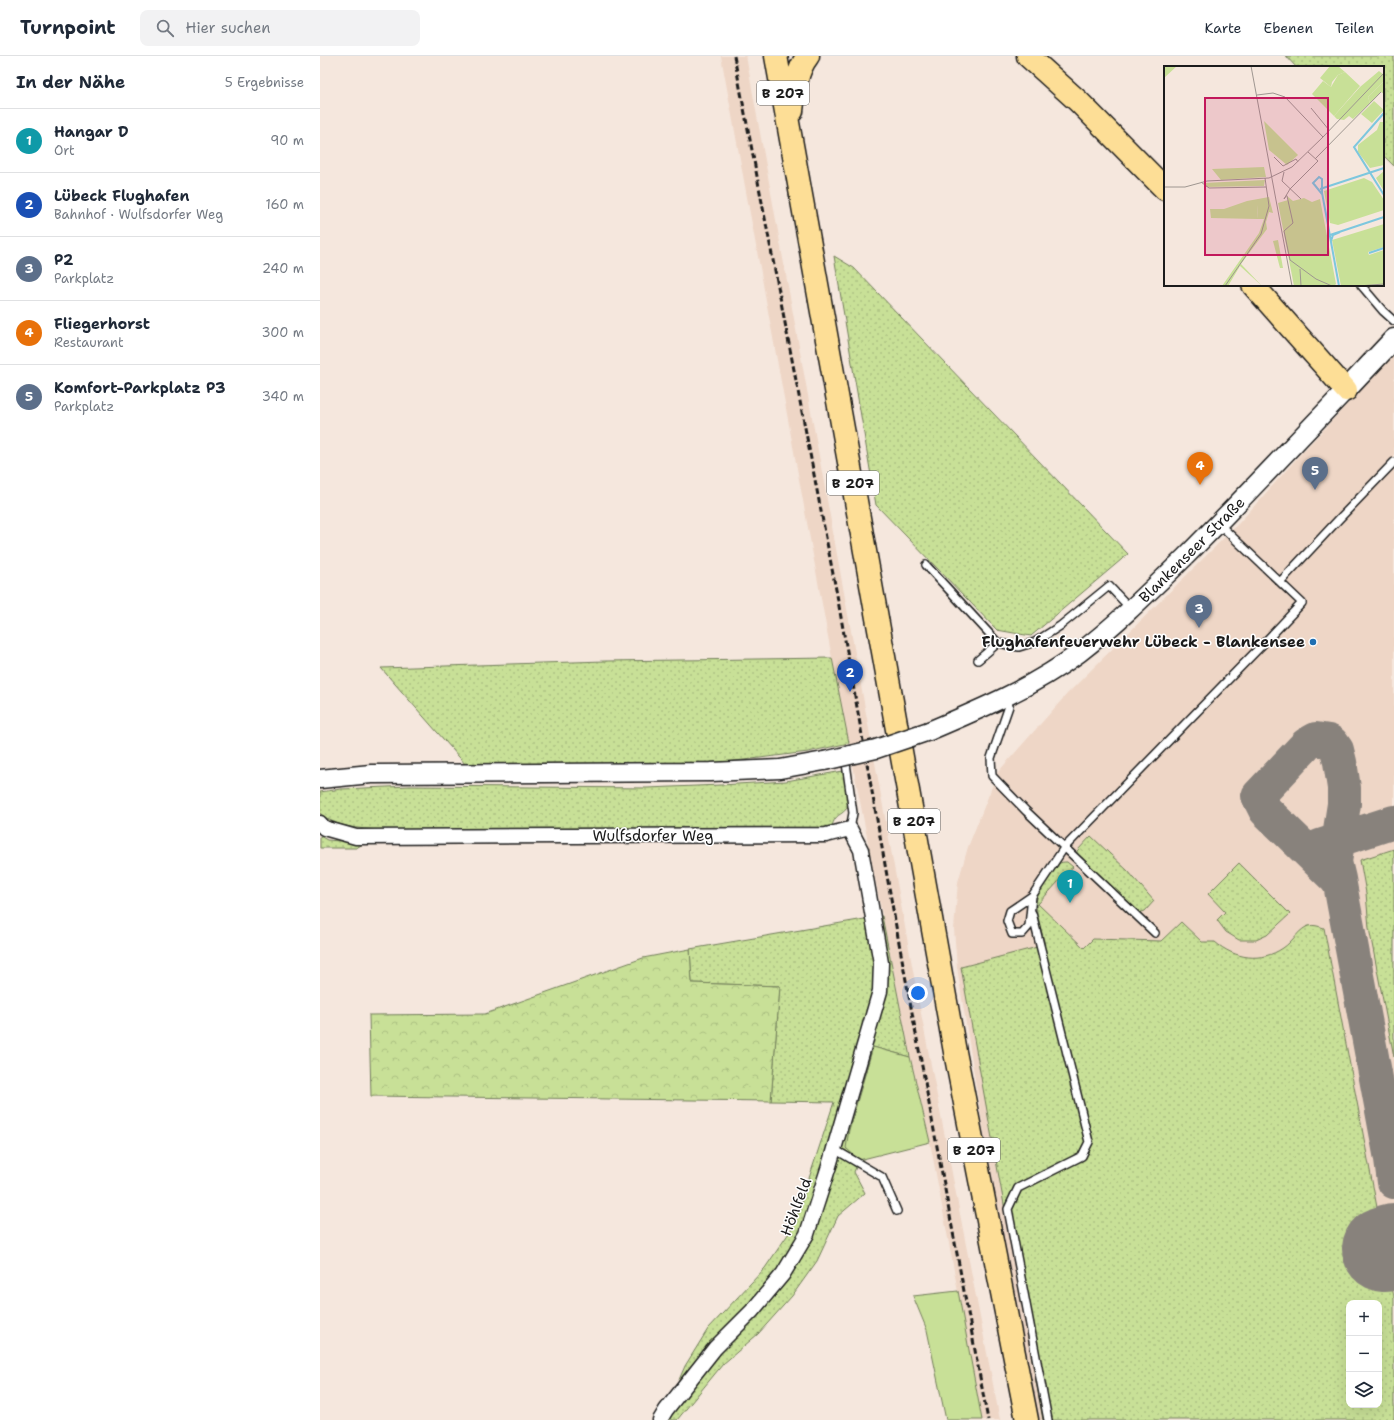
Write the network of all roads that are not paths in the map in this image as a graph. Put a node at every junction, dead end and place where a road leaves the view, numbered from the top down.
1 (776, 56) edge
2 (808, 56) edge
3 (1028, 56) edge
4 (790, 130) junction
5 (1164, 189) edge
6 (1254, 286) edge
7 (1362, 286) edge
8 (1394, 321) edge
9 (1394, 339) edge
10 (1346, 390) junction
11 (1394, 462) edge
12 (1219, 524) junction
13 (926, 565) dead end
14 (1280, 582) junction
15 (1131, 610) junction
16 (998, 643) junction
17 (978, 660) dead end
18 (1006, 697) junction
19 (845, 751) dead end
20 (320, 779) edge
21 (320, 823) edge
22 (850, 829) junction
23 (1064, 848) junction
24 (1032, 896) junction
25 (1031, 907) junction
26 (1155, 933) dead end
27 (834, 1149) junction
28 (897, 1211) dead end
29 (660, 1420) edge
30 (1027, 1420) edge
31 (1048, 1420) edge

1 - 4 main road, B 207
2 - 4 main road
3 - 5 main road
4 - 30 main road, B 207
6 - 10 main road
7 - 8 lane
9 - 10 main road, Blankenseer Straße
10 - 12 street, Blankenseer Straße
11 - 14 lane
12 - 14 lane
12 - 15 street, Blankenseer Straße
13 - 16 lane
14 - 23 lane
15 - 16 lane
15 - 18 street, Blankenseer Straße
16 - 17 lane
18 - 20 street, Blankenseer Straße, bridge
18 - 23 lane
19 - 22 lane
21 - 22 street, Wulfsdorfer Weg
22 - 27 street, Höhlfeld
23 - 24 lane
23 - 26 lane
24 - 25 lane
24 - 25 lane
25 - 31 lane
27 - 28 lane
27 - 29 street, Höhlfeld

